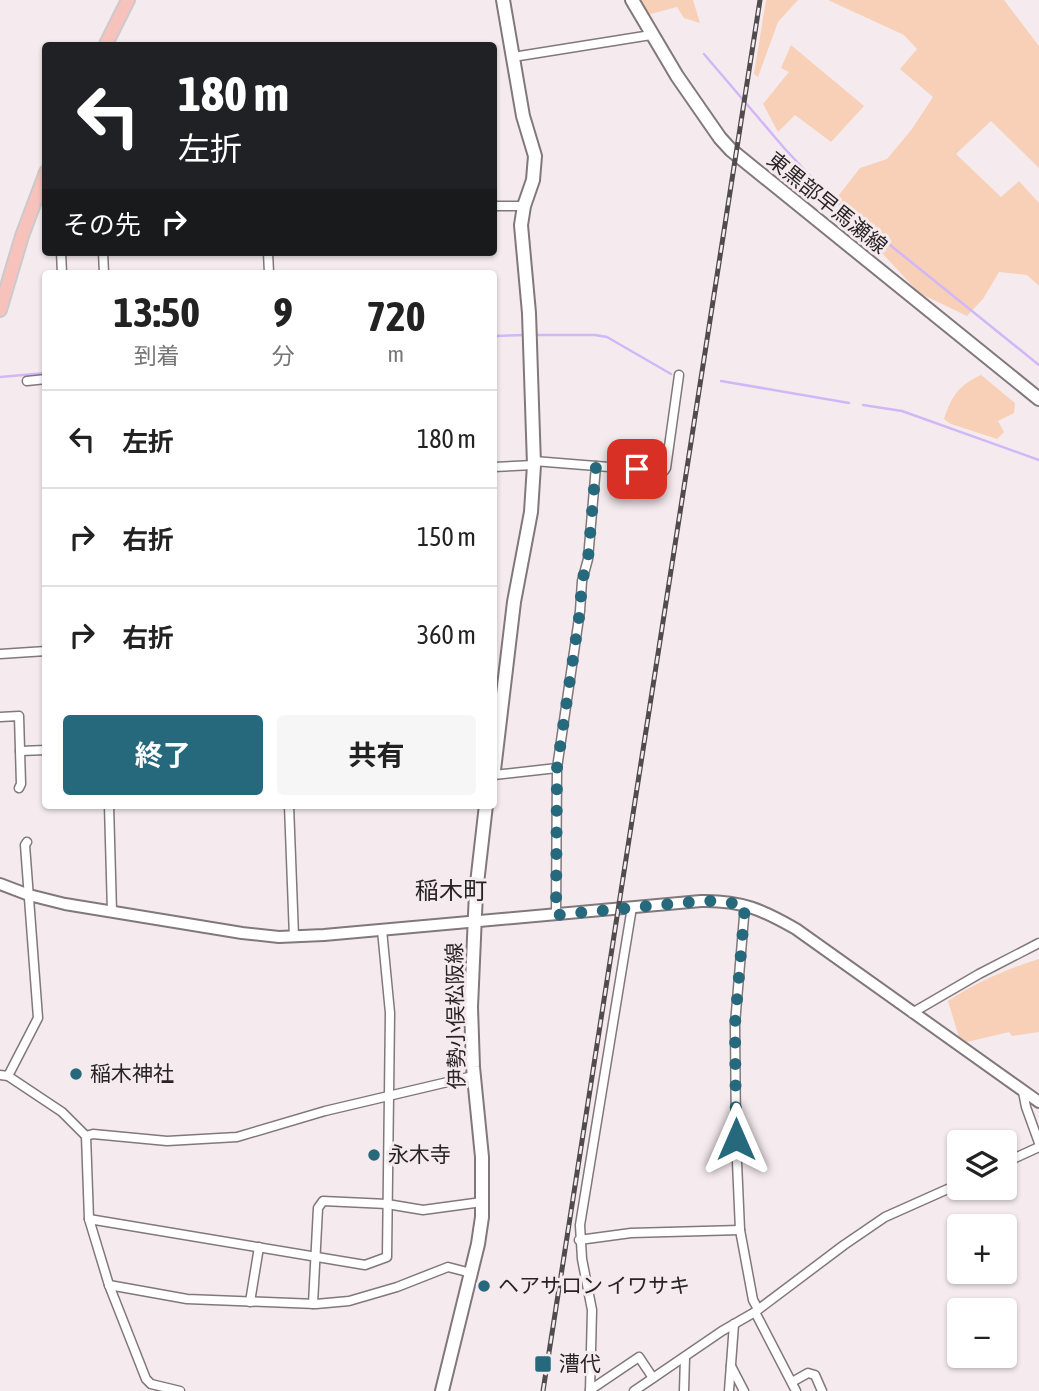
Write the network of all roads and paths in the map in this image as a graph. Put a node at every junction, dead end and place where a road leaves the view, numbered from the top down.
1 (128, 0) edge
2 (503, 0) edge
3 (632, 0) edge
4 (651, 35) junction
5 (107, 42) edge
6 (513, 57) junction
7 (42, 183) edge
8 (497, 206) edge
9 (524, 206) junction
10 (0, 310) edge
11 (678, 375) dead end
12 (42, 379) edge
13 (27, 381) dead end
14 (1039, 398) edge
15 (534, 463) junction
16 (596, 466) junction
17 (497, 467) edge
18 (42, 651) edge
19 (0, 654) edge
20 (0, 717) edge
21 (497, 746) edge
22 (42, 750) edge
23 (20, 751) junction
24 (557, 768) junction
25 (497, 772) edge
26 (19, 788) dead end
27 (108, 809) edge
28 (289, 809) edge
29 (486, 809) edge
30 (27, 842) dead end
31 (0, 884) edge
32 (29, 895) junction
33 (745, 905) junction
34 (632, 907) junction
35 (112, 912) junction
36 (556, 915) junction
37 (475, 921) junction
38 (382, 930) junction
39 (294, 937) junction
40 (1039, 943) edge
41 (912, 1013) junction
42 (4, 1076) edge
43 (473, 1076) junction
44 (1023, 1092) junction
45 (390, 1096) junction
46 (1039, 1102) edge
47 (86, 1136) junction
48 (1039, 1145) edge
49 (1017, 1156) edge
50 (947, 1189) edge
51 (482, 1202) junction
52 (387, 1204) junction
53 (89, 1219) junction
54 (740, 1230) junction
55 (579, 1240) junction
56 (259, 1247) junction
57 (316, 1256) junction
58 (471, 1273) junction
59 (109, 1285) junction
60 (250, 1302) junction
61 (313, 1304) junction
62 (757, 1311) junction
63 (734, 1324) junction
64 (685, 1357) junction
65 (731, 1366) junction
66 (653, 1378) junction
67 (792, 1382) junction
68 (180, 1391) edge
69 (442, 1391) edge
70 (590, 1391) edge
71 (635, 1391) edge
72 (684, 1391) edge
73 (729, 1391) edge
74 (744, 1391) edge
75 (796, 1391) edge
76 (822, 1391) edge

1 - 5 main road
2 - 6 main road
3 - 4 main road, 東黒部早馬瀬線
4 - 6 street
4 - 14 main road, 東黒部早馬瀬線
6 - 9 main road
7 - 10 main road
8 - 9 street
9 - 15 main road
11 - 16 street
12 - 13 street
15 - 16 street
15 - 17 street
15 - 21 main road
16 - 24 street
18 - 19 street
20 - 23 street
22 - 23 street
23 - 26 street
24 - 25 street
24 - 36 street
27 - 35 street
28 - 39 street
29 - 37 main road, 伊勢小俣松阪線
30 - 32 street
31 - 32 street
32 - 35 street
32 - 42 street
33 - 34 street
33 - 41 street
33 - 54 street
34 - 36 street
34 - 55 street
35 - 39 street
36 - 37 street
37 - 38 street
37 - 43 main road, 伊勢小俣松阪線
38 - 39 street
38 - 45 street
40 - 41 street
41 - 44 street
42 - 47 street
43 - 45 street
43 - 51 main road, 伊勢小俣松阪線
44 - 46 street
44 - 48 street
45 - 47 street
45 - 52 street
47 - 53 street
48 - 49 street
50 - 62 street
51 - 52 street
51 - 58 main road, 伊勢小俣松阪線
52 - 57 street
52 - 57 street
53 - 56 street
53 - 59 street
54 - 55 street
54 - 62 street
55 - 70 street
56 - 57 street
56 - 60 street
57 - 61 street
58 - 61 street
58 - 69 main road, 伊勢小俣松阪線
59 - 60 street
59 - 68 street
60 - 61 street
62 - 63 street
62 - 67 street
63 - 64 street
63 - 65 street
64 - 66 street
64 - 72 street
65 - 73 street
65 - 74 street
66 - 70 street
66 - 71 street
67 - 75 street
67 - 76 street

